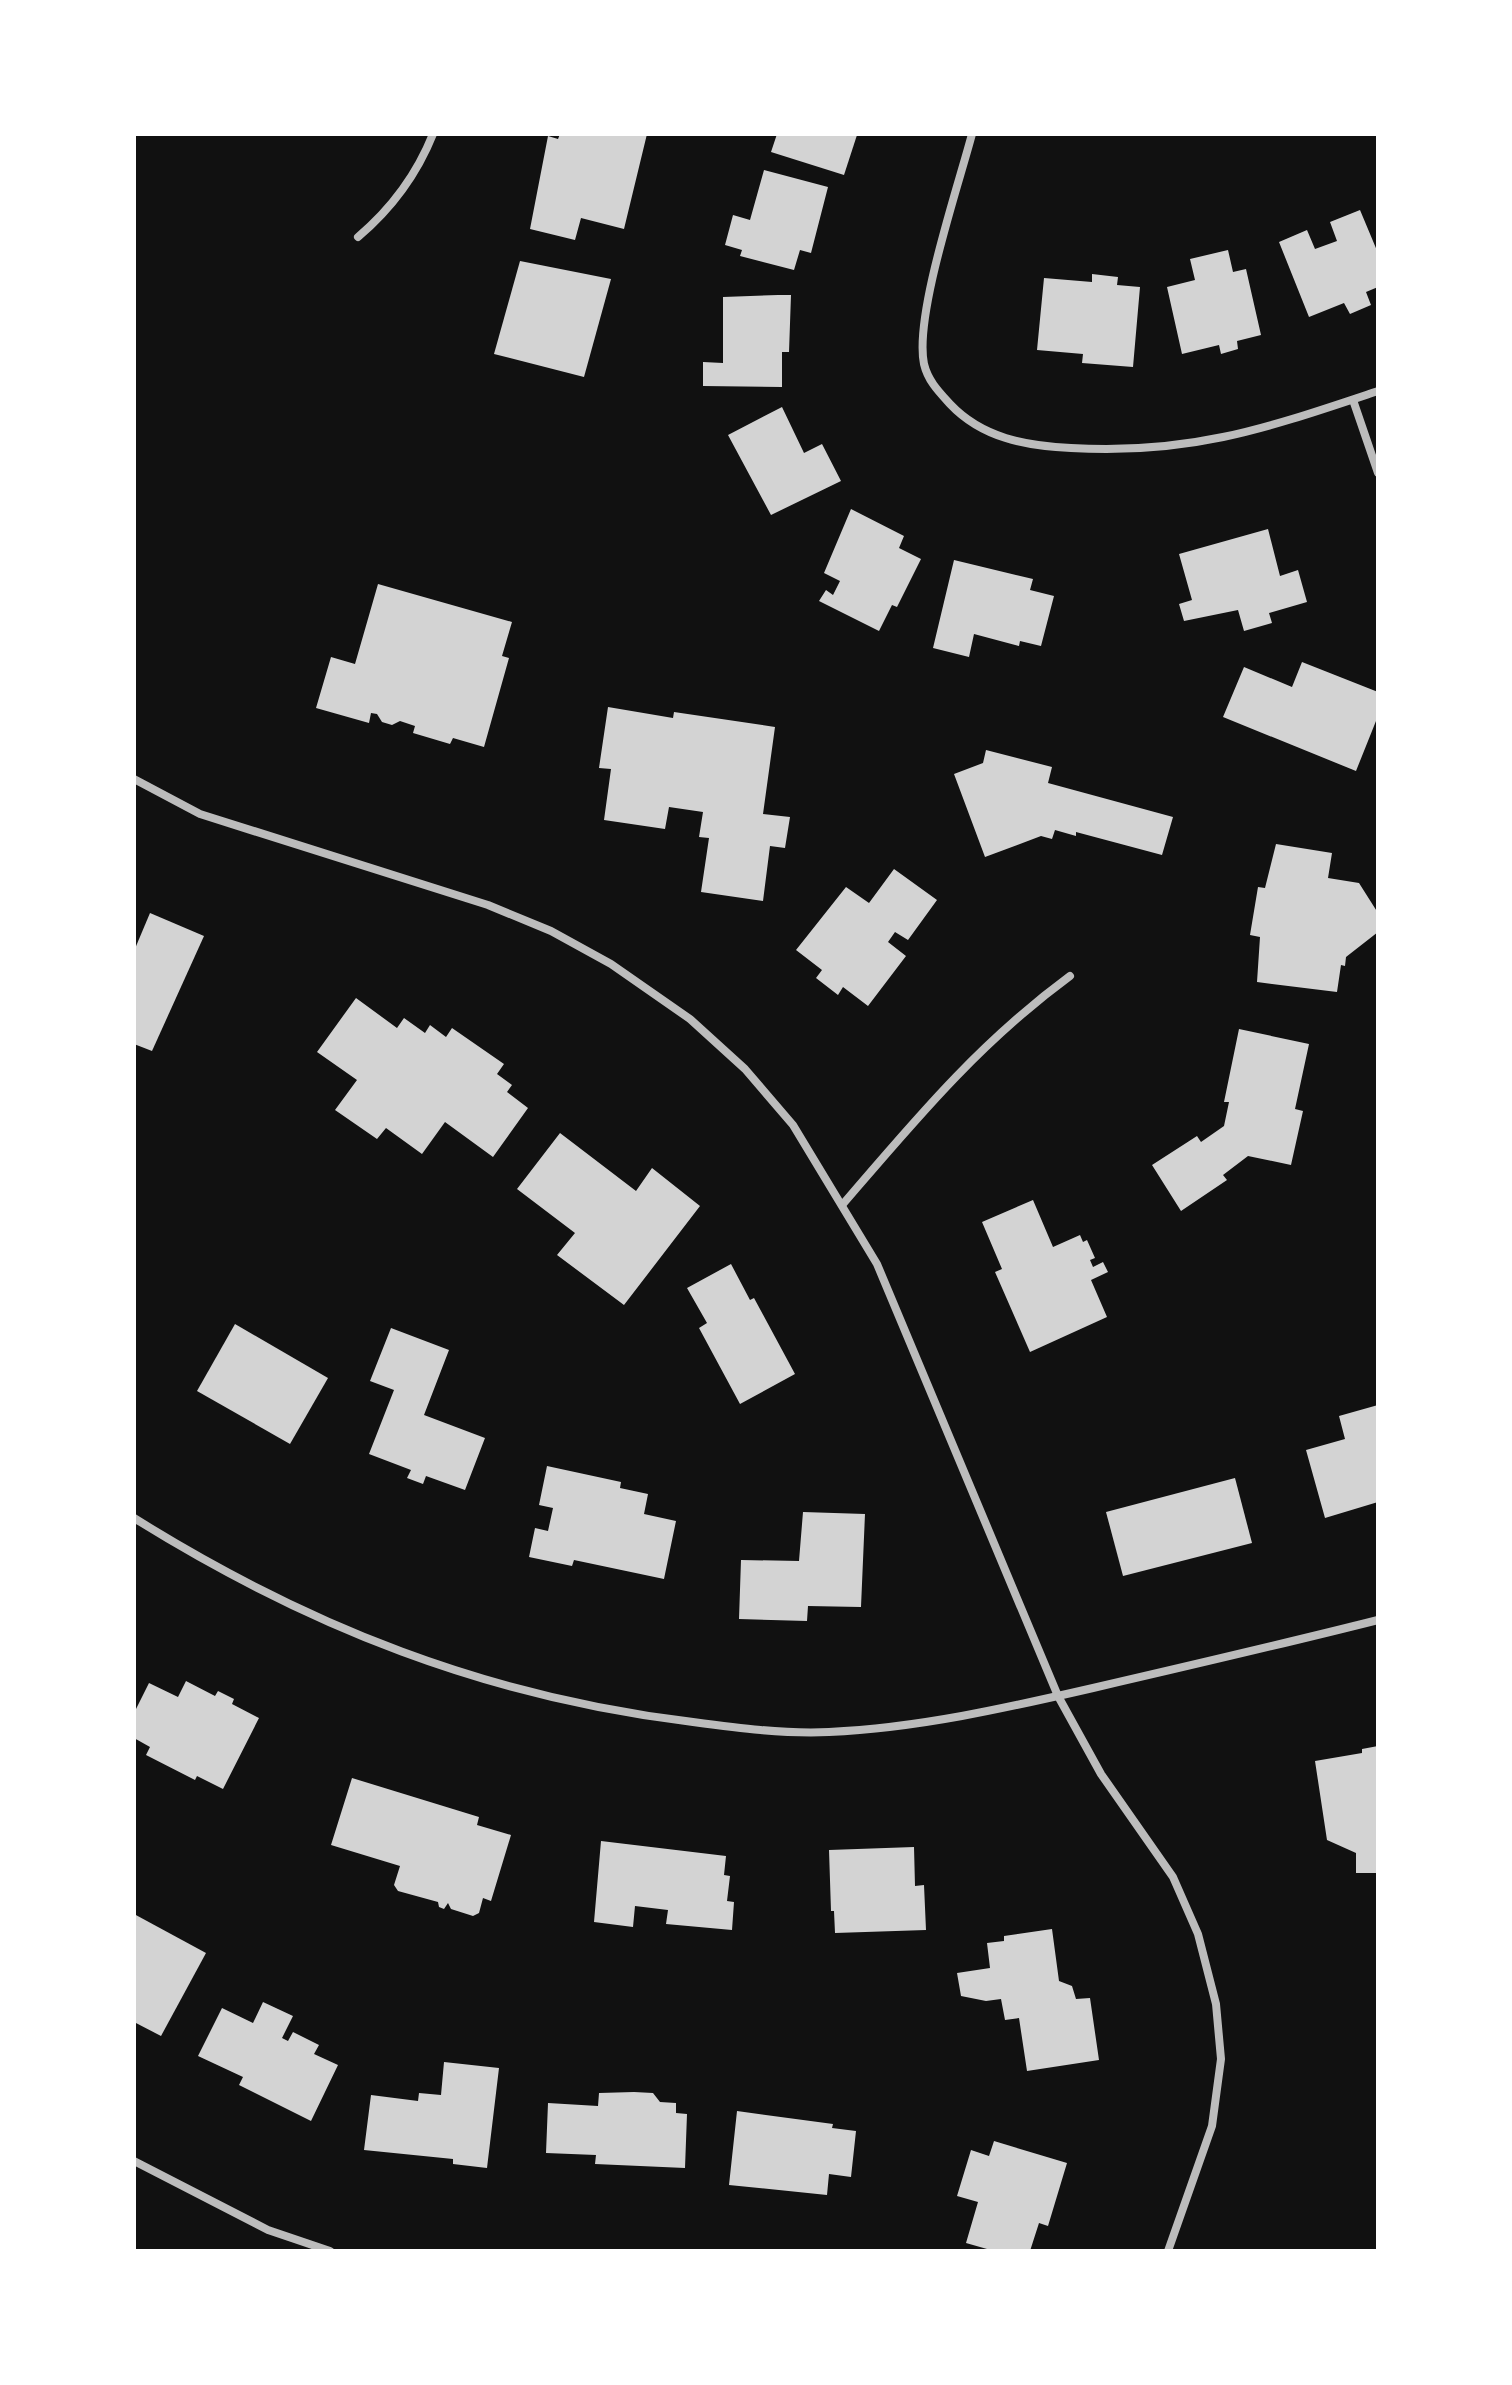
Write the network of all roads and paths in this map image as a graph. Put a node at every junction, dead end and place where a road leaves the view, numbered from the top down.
1 (433, 134) edge
2 (972, 134) edge
3 (358, 237) dead end
4 (1378, 391) edge
5 (1353, 400) junction
6 (1378, 473) edge
7 (134, 779) edge
8 (1070, 976) dead end
9 (843, 1204) junction
10 (134, 1518) edge
11 (1378, 1620) edge
12 (1058, 1696) junction
13 (134, 2161) edge
14 (330, 2251) edge
15 (1168, 2251) edge

1 - 3 street
2 - 5 street
4 - 5 street
5 - 6 street
7 - 9 street
8 - 9 street
9 - 12 street
10 - 12 street
11 - 12 street
12 - 15 street
13 - 14 street

